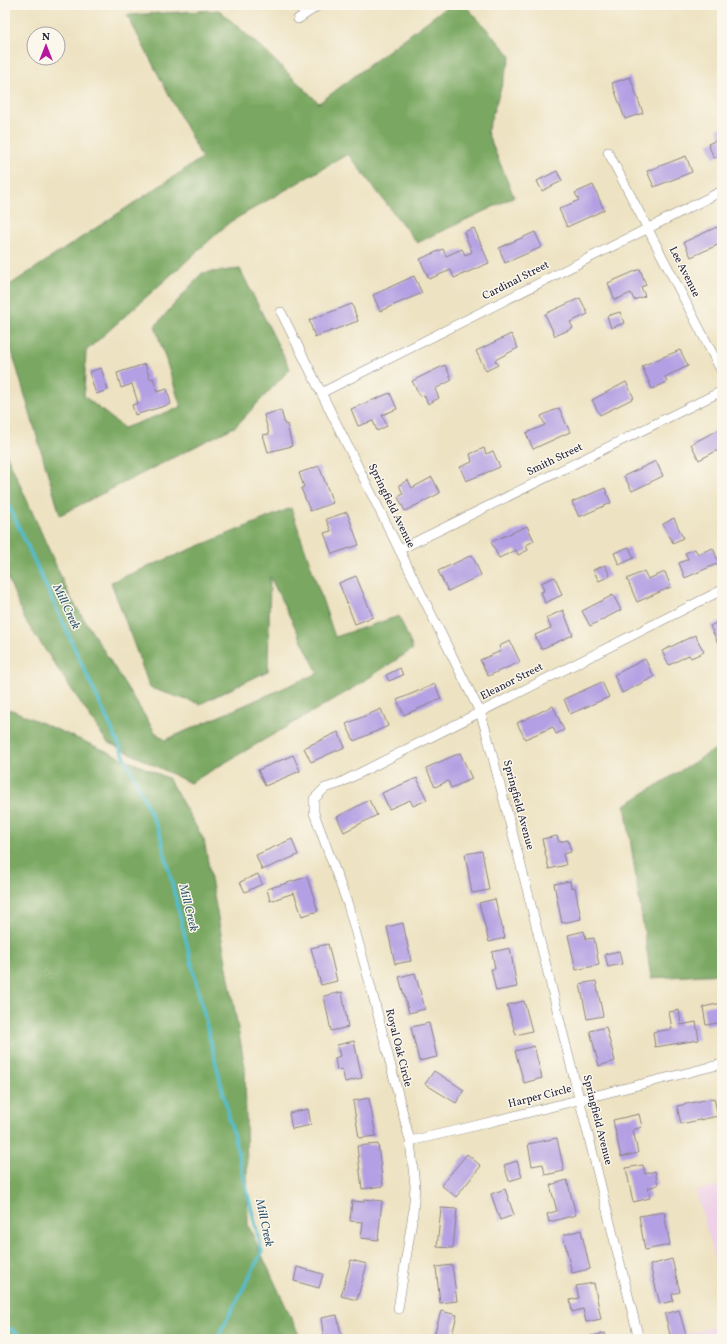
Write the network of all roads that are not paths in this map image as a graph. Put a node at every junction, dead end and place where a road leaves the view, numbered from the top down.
1 (319, 5) edge
2 (298, 19) dead end
3 (608, 152) dead end
4 (722, 191) edge
5 (648, 227) junction
6 (281, 312) dead end
7 (722, 372) edge
8 (722, 391) edge
9 (321, 393) junction
10 (399, 550) junction
11 (722, 590) edge
12 (480, 712) junction
13 (314, 799) joint
14 (722, 1064) edge
15 (580, 1099) junction
16 (410, 1141) junction
17 (398, 1309) dead end
18 (639, 1339) edge

1 - 2 street
3 - 5 street, Lee Avenue
4 - 5 street, Cardinal Street
5 - 7 street, Lee Avenue
5 - 9 street, Cardinal Street
6 - 9 street, Springfield Avenue
8 - 10 street, Smith Street
9 - 10 street, Springfield Avenue
10 - 12 street, Springfield Avenue
11 - 12 street, Eleanor Street
12 - 13 street, Eleanor Street
12 - 15 street, Springfield Avenue
13 - 16 street, Royal Oak Circle
14 - 15 street, Harper Circle
15 - 16 street, Harper Circle
15 - 18 street, Springfield Avenue
16 - 17 street, Royal Oak Circle

